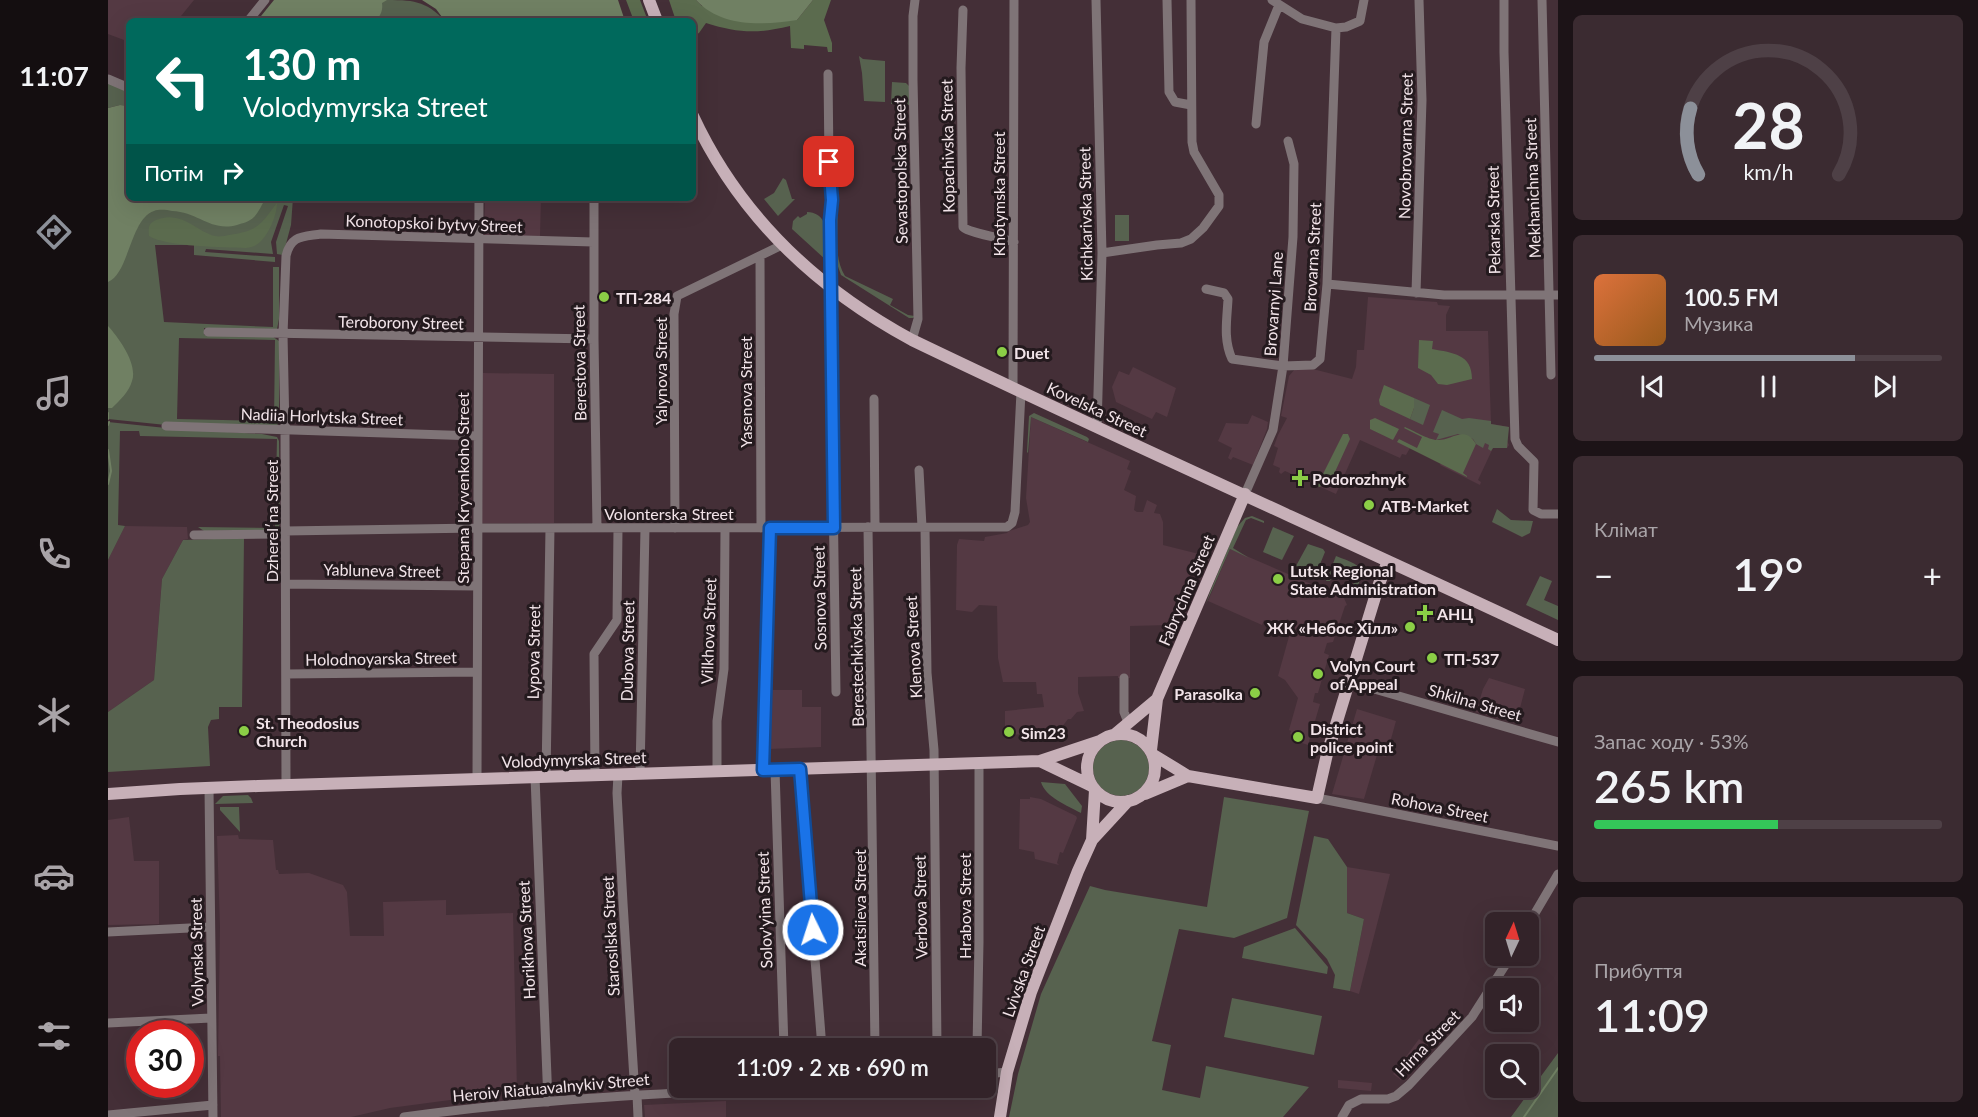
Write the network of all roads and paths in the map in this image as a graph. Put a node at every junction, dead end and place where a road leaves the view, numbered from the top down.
1 (265, 0) edge
2 (649, 0) edge
3 (915, 0) edge
4 (1014, 0) edge
5 (1096, 0) edge
6 (1167, 0) edge
7 (1191, 0) edge
8 (1364, 0) edge
9 (1419, 0) edge
10 (1504, 0) edge
11 (1542, 0) edge
12 (1275, 3) edge
13 (963, 10) dead end
14 (250, 18) edge
15 (656, 18) edge
16 (1336, 28) junction
17 (828, 74) dead end
18 (108, 79) edge
19 (126, 87) edge
20 (1191, 105) junction
21 (696, 122) edge
22 (1256, 123) dead end
23 (1288, 141) dead end
24 (479, 201) edge
25 (594, 201) edge
26 (478, 240) junction
27 (593, 242) junction
28 (1014, 242) junction
29 (782, 245) junction
30 (1102, 253) junction
31 (286, 256) joint
32 (760, 256) junction
33 (1327, 284) junction
34 (830, 288) junction
35 (1206, 289) dead end
36 (1416, 293) junction
37 (1554, 295) edge
38 (1510, 296) junction
39 (208, 332) dead end
40 (283, 334) junction
41 (478, 338) junction
42 (594, 339) junction
43 (912, 340) junction
44 (1283, 366) junction
45 (1551, 375) dead end
46 (1017, 390) junction
47 (873, 399) dead end
48 (166, 426) dead end
49 (1097, 428) junction
50 (285, 430) junction
51 (477, 436) junction
52 (919, 470) dead end
53 (1245, 494) junction
54 (1558, 514) edge
55 (872, 527) junction
56 (923, 527) junction
57 (477, 528) junction
58 (550, 528) junction
59 (597, 528) junction
60 (618, 528) junction
61 (645, 528) junction
62 (675, 528) junction
63 (725, 528) junction
64 (765, 528) junction
65 (834, 528) junction
66 (285, 531) junction
67 (194, 535) dead end
68 (1388, 561) junction
69 (286, 584) junction
70 (477, 586) junction
71 (1558, 640) edge
72 (477, 672) junction
73 (286, 674) junction
74 (1124, 678) dead end
75 (1350, 682) junction
76 (836, 692) dead end
77 (1157, 699) junction
78 (1128, 722) junction
79 (1114, 735) junction
80 (1100, 741) junction
81 (1558, 742) edge
82 (1151, 752) junction
83 (1040, 761) junction
84 (979, 763) junction
85 (934, 765) junction
86 (873, 767) junction
87 (800, 769) junction
88 (769, 770) junction
89 (717, 772) junction
90 (640, 774) junction
91 (595, 775) junction
92 (618, 775) junction
93 (1188, 776) junction
94 (540, 777) junction
95 (477, 779) junction
96 (286, 785) junction
97 (209, 788) junction
98 (1093, 788) junction
99 (108, 794) edge
100 (1142, 795) junction
101 (1317, 798) junction
102 (1128, 801) junction
103 (1092, 840) junction
104 (1558, 846) edge
105 (1558, 874) edge
106 (1536, 912) edge
107 (210, 927) junction
108 (108, 932) edge
109 (1504, 966) edge
110 (211, 1018) junction
111 (108, 1023) edge
112 (783, 1038) edge
113 (821, 1038) edge
114 (875, 1038) edge
115 (937, 1038) edge
116 (977, 1038) edge
117 (1007, 1072) junction
118 (996, 1073) edge
119 (669, 1093) edge
120 (636, 1095) junction
121 (548, 1102) junction
122 (213, 1106) junction
123 (108, 1115) edge
124 (213, 1117) edge
125 (404, 1117) edge
126 (639, 1117) edge
127 (1000, 1117) edge
128 (1341, 1117) edge

1 - 14 street
2 - 15 main road
3 - 43 street, Sevastopolska Street
4 - 28 street, Khotymska Street
5 - 30 street, Kichkarivska Street
6 - 20 street
7 - 20 street
8 - 16 street
9 - 36 street, Novobrovarna Street
10 - 38 street, Pekarska Street
11 - 37 street, Mekhanichna Street
12 - 16 street
12 - 22 street
13 - 28 street, Kopachivska Street
16 - 33 street, Brovarna Street
17 - 34 street, Sosnova Street
18 - 19 street
20 - 30 street
21 - 29 main road, Kovelska Street
23 - 44 street, Brovarnyi Lane
24 - 26 street, Stepana Kryvenkoho Street
25 - 27 street, Berestova Street
26 - 27 street, Konotopskoi bytvy Street
26 - 31 street, Konotopskoi bytvy Street
26 - 41 street, Stepana Kryvenkoho Street
27 - 42 street, Berestova Street
28 - 46 street, Khotymska Street
29 - 32 street, Yalynova Street
29 - 34 main road, Kovelska Street
30 - 49 street, Kichkarivska Street
31 - 40 street, Dzherelʹna Street
32 - 62 street, Yalynova Street
32 - 64 street, Yasenova Street
33 - 36 street
33 - 44 street, Brovarna Street
34 - 43 main road, Kovelska Street
34 - 65 street, Sosnova Street
35 - 44 street, Brovarnyi Lane
36 - 38 street
37 - 38 street
37 - 45 street, Mekhanichna Street
38 - 54 street, Pekarska Street
39 - 40 street, Teroborony Street
40 - 41 street, Teroborony Street
40 - 50 street, Dzherelʹna Street
41 - 42 street, Teroborony Street
41 - 51 street, Stepana Kryvenkoho Street
42 - 59 street, Berestova Street
43 - 46 main road, Kovelska Street
44 - 53 street
46 - 49 main road, Kovelska Street
46 - 56 street, Volonterska Street
47 - 55 street, Berestechkivska Street
48 - 50 street, Nadiia Horlytska Street
49 - 53 main road, Kovelska Street
50 - 51 street, Nadiia Horlytska Street
50 - 66 street, Dzherelʹna Street
51 - 57 street, Stepana Kryvenkoho Street
52 - 56 street, Klenova Street
53 - 68 main road, Kovelska Street
53 - 77 main road, Fabrychna Street
55 - 56 street, Volonterska Street
55 - 65 street, Volonterska Street
55 - 86 street, Berestechkivska Street
56 - 85 street, Klenova Street
57 - 58 street, Volonterska Street
57 - 66 street, Volonterska Street
57 - 70 street, Stepana Kryvenkoho Street
58 - 59 street, Volonterska Street
58 - 94 street, Lypova Street
59 - 60 street, Volonterska Street
60 - 61 street, Volonterska Street
60 - 91 street
61 - 62 street, Volonterska Street
61 - 90 street, Dubova Street
62 - 63 street, Volonterska Street
63 - 64 street, Volonterska Street
63 - 89 street, Vilkhova Street
64 - 65 street, Volonterska Street
64 - 88 street, Yasenova Street
65 - 76 street, Sosnova Street
66 - 67 street, Volonterska Street
66 - 69 street, Dzherelʹna Street
68 - 71 main road, Kovelska Street
68 - 75 main road
69 - 70 street, Yabluneva Street
69 - 73 street, Dzherelʹna Street
70 - 72 street, Stepana Kryvenkoho Street
72 - 73 street, Holodnoyarska Street
72 - 95 street, Stepana Kryvenkoho Street
73 - 96 street, Dzherelʹna Street
74 - 78 street
75 - 81 street, Shkilna Street
75 - 101 main road
77 - 78 main road, Fabrychna Street
77 - 82 main road, Fabrychna Street
78 - 79 main road, Fabrychna Street
79 - 80 main road
79 - 82 main road
80 - 83 main road, Volodymyrska Street
80 - 98 main road
82 - 93 main road
82 - 100 main road
83 - 84 main road, Volodymyrska Street
83 - 98 main road, Volodymyrska Street
84 - 85 main road, Volodymyrska Street
84 - 116 street, Hrabova Street
85 - 86 main road, Volodymyrska Street
85 - 115 street, Verbova Street
86 - 87 main road, Volodymyrska Street
86 - 114 street, Akatsiieva Street
87 - 88 main road, Volodymyrska Street
87 - 113 street
88 - 89 main road, Volodymyrska Street
88 - 112 street, Solov'yina Street
89 - 90 main road, Volodymyrska Street
90 - 92 main road, Volodymyrska Street
91 - 92 main road, Volodymyrska Street
91 - 94 main road, Volodymyrska Street
92 - 120 street, Starosilska Street
93 - 100 main road
93 - 101 main road
94 - 95 main road, Volodymyrska Street
94 - 121 street, Horikhova Street
95 - 96 main road, Volodymyrska Street
96 - 97 main road, Volodymyrska Street
97 - 99 main road, Volodymyrska Street
97 - 107 street, Volynska Street
98 - 102 main road
98 - 103 main road, Lvivska Street
100 - 102 main road
101 - 104 street, Rohova Street
102 - 103 main road, Lvivska Street
103 - 117 main road, Lvivska Street
105 - 106 street
107 - 108 street
107 - 110 street, Volynska Street
109 - 128 street, Hirna Street
110 - 111 street
110 - 122 street, Volynska Street
117 - 118 street
117 - 127 main road, Lvivska Street
119 - 120 street, Heroiv Riatuavalnykiv Street
120 - 121 street, Heroiv Riatuavalnykiv Street
120 - 126 street, Starosilska Street
121 - 125 street, Heroiv Riatuavalnykiv Street
122 - 123 street
122 - 124 street, Volynska Street

